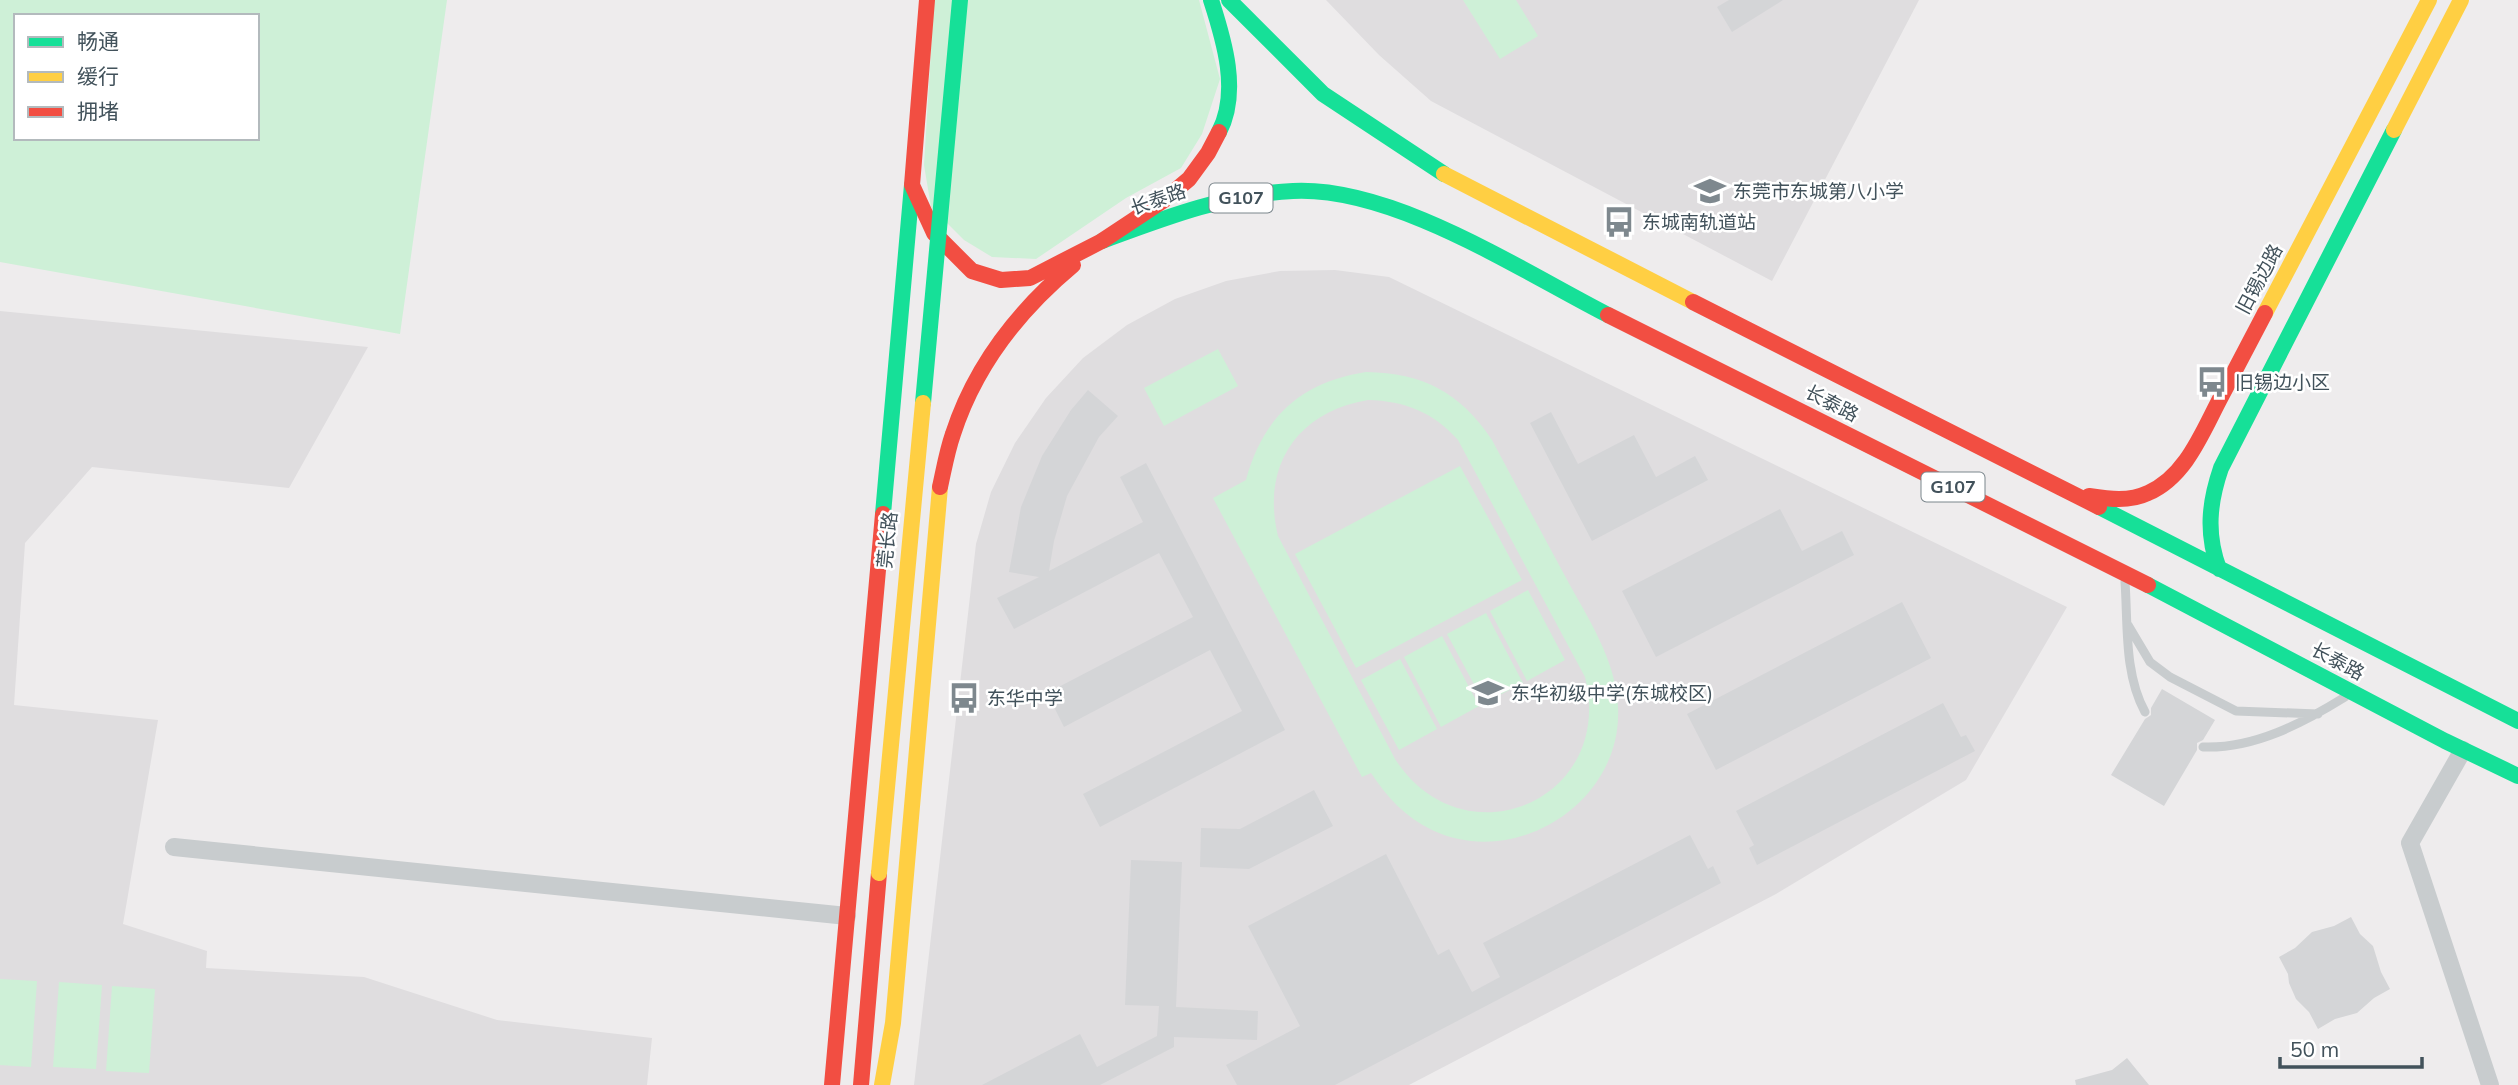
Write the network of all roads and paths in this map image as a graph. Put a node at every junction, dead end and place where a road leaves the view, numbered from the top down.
1 (927, 0) edge
2 (960, 0) edge
3 (1211, 0) edge
4 (1229, 0) edge
5 (2429, 0) edge
6 (2461, 0) edge
7 (912, 185) junction
8 (1102, 241) junction
9 (2071, 492) junction
10 (2219, 569) junction
11 (2124, 573) junction
12 (2128, 625) junction
13 (2352, 692) junction
14 (2145, 712) dead end
15 (2318, 714) junction
16 (2518, 722) edge
17 (2203, 747) dead end
18 (2463, 750) junction
19 (2518, 776) edge
20 (174, 847) dead end
21 (847, 916) junction
22 (832, 1085) edge
23 (861, 1085) edge
24 (882, 1085) edge
25 (2490, 1085) edge

1 - 7 main road, 莞长路 / G107
2 - 23 main road, 莞长路, bridge
3 - 8 main road
4 - 9 main road, 长泰路 / G107
5 - 9 main road, 旧锡边路
6 - 10 main road
7 - 8 main road, G107
7 - 21 main road, 莞长路
8 - 11 main road, 长泰路 / G107
8 - 24 main road
9 - 10 main road, 长泰路 / G107
10 - 16 main road, 长泰路 / G107
11 - 12 lane
11 - 13 main road, 长泰路 / G107
12 - 14 lane
12 - 15 lane
13 - 15 lane
13 - 18 main road, 长泰路 / G107
15 - 17 lane
18 - 19 main road, 长泰路 / G107
18 - 25 street
20 - 21 street
21 - 22 main road, 莞长路

